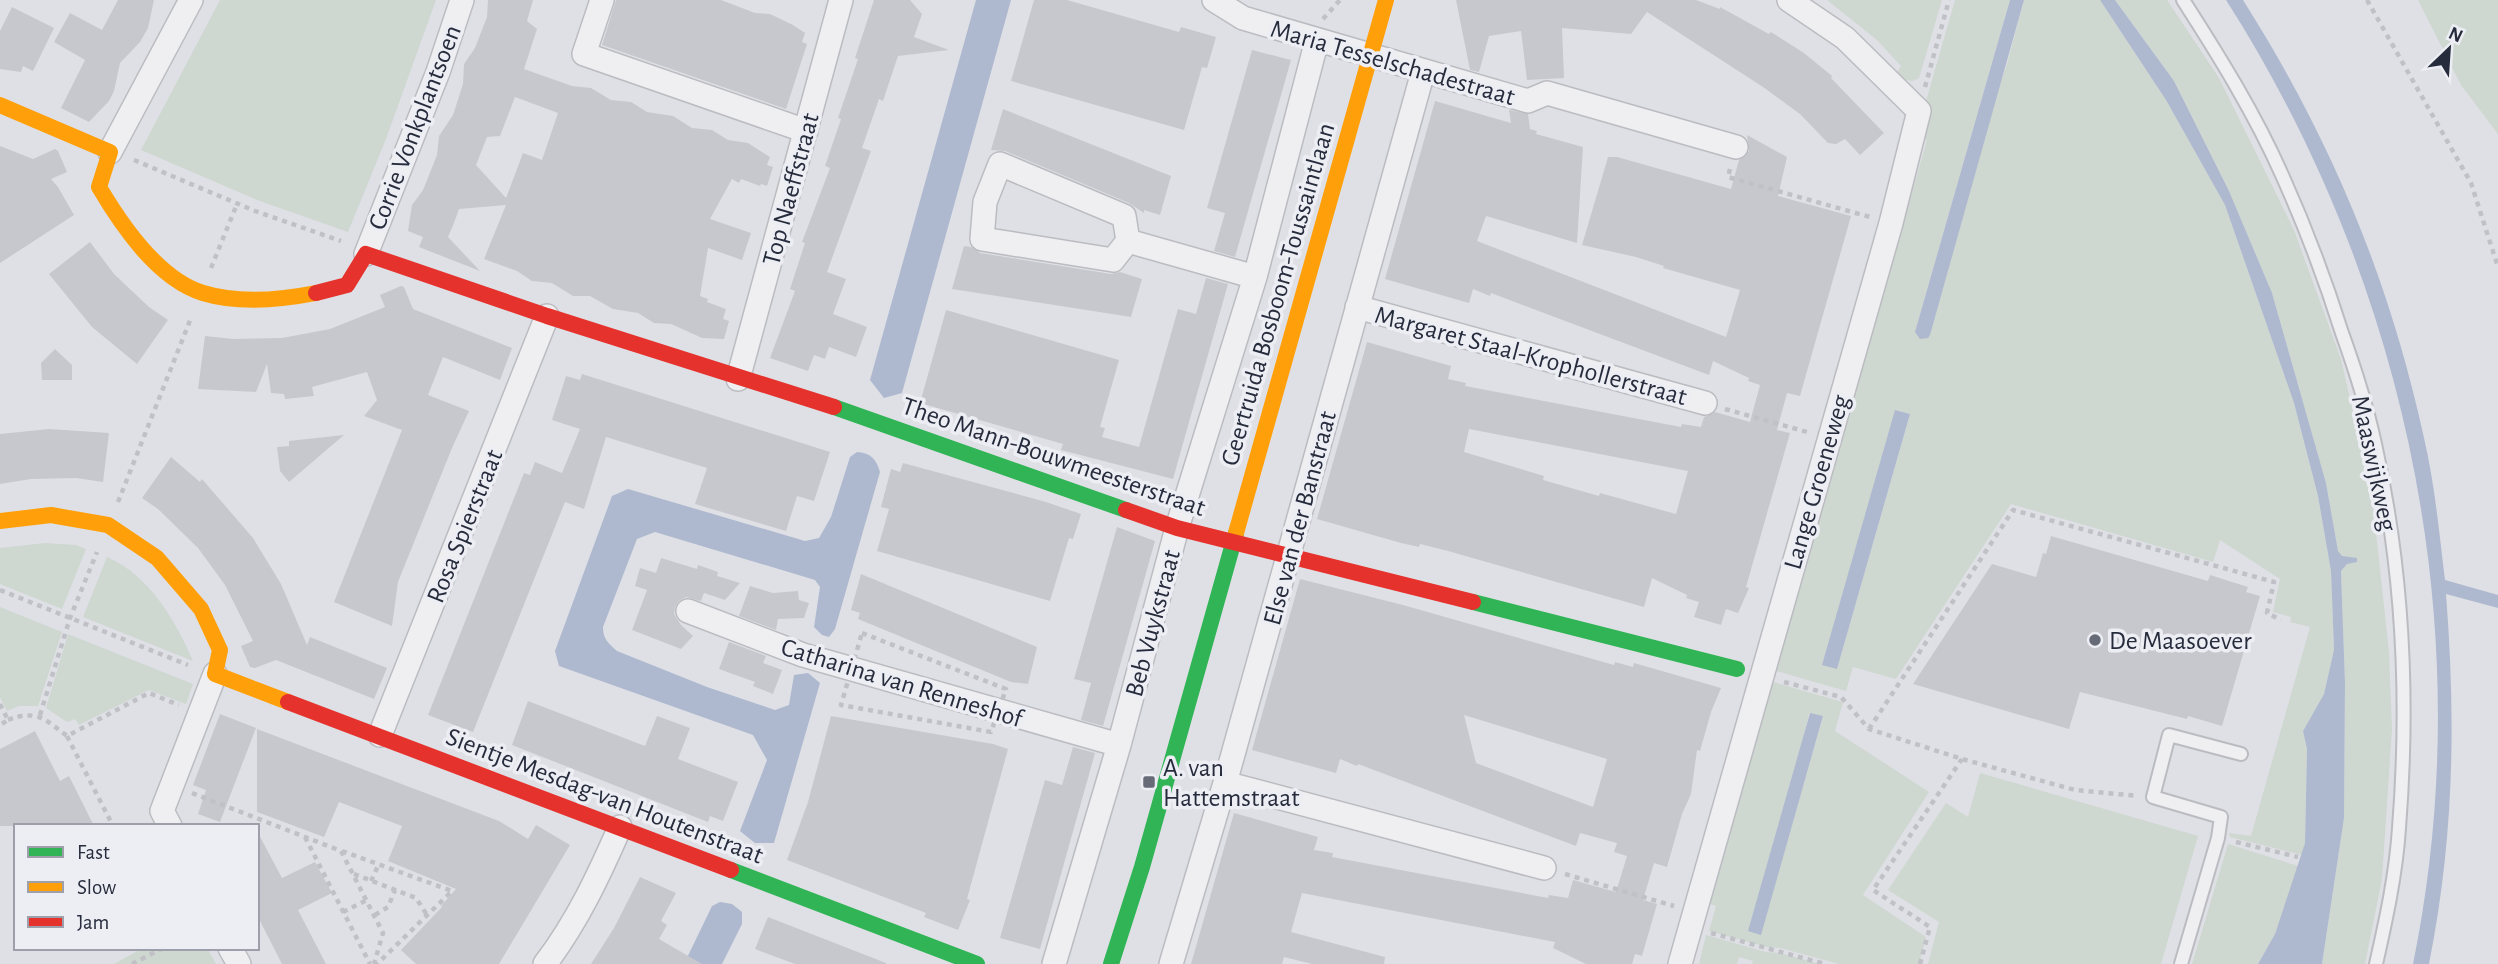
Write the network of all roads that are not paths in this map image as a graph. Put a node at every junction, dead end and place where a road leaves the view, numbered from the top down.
1 (191, 0) edge
2 (462, 0) edge
3 (601, 0) edge
4 (1214, 0) edge
5 (1386, 0) edge
6 (1789, 0) edge
7 (2183, 0) edge
8 (839, 1) edge
9 (1317, 40) junction
10 (1370, 56) junction
11 (1423, 72) junction
12 (0, 105) edge
13 (806, 131) junction
14 (1736, 148) road end
15 (110, 152) junction
16 (1128, 241) junction
17 (366, 254) junction
18 (1255, 277) junction
19 (1357, 307) junction
20 (547, 316) junction
21 (738, 379) junction
22 (1705, 403) road end
23 (0, 521) edge
24 (1177, 528) junction
25 (1234, 543) junction
26 (1289, 556) junction
27 (688, 611) dead end
28 (1737, 669) dead end
29 (215, 674) junction
30 (380, 735) junction
31 (1119, 746) junction
32 (2241, 754) dead end
33 (1225, 783) junction
34 (169, 824) edge
35 (620, 827) junction
36 (1544, 868) road end
37 (545, 964) edge
38 (977, 964) edge
39 (1054, 964) edge
40 (1111, 964) edge
41 (1171, 964) edge
42 (1680, 964) edge
43 (2181, 964) edge
44 (2376, 964) edge

1 - 15 street
2 - 17 street, Corrie Vonkplantsoen
3 - 13 street
4 - 9 street, Maria Tesselschadestraat
5 - 10 street, Geertruida Bosboom-Toussaintlaan
6 - 42 street, Lange Groeneweg
7 - 44 lane, Maaswijkweg
8 - 13 street, Top Naeffstraat
9 - 10 street, Maria Tesselschadestraat
9 - 18 street, Beb Vuykstraat
10 - 11 street, Maria Tesselschadestraat
10 - 25 street, Geertruida Bosboom-Toussaintlaan
11 - 14 street, Maria Tesselschadestraat
11 - 19 street, Else van der Banstraat
12 - 15 street
13 - 21 street, Top Naeffstraat
15 - 17 street
16 - 16 street
16 - 18 street
17 - 20 street, Theo Mann-Bouwmeesterstraat
18 - 24 street, Beb Vuykstraat
19 - 22 street, Margaret Staal-Krophollerstraat
19 - 26 street, Else van der Banstraat
20 - 21 street, Theo Mann-Bouwmeesterstraat
20 - 30 street, Rosa Spierstraat
21 - 24 street, Theo Mann-Bouwmeesterstraat
23 - 29 street
24 - 25 street, Theo Mann-Bouwmeesterstraat
24 - 31 street, Beb Vuykstraat
25 - 26 street, Theo Mann-Bouwmeesterstraat
25 - 40 street, Geertruida Bosboom-Toussaintlaan
26 - 28 street, Theo Mann-Bouwmeesterstraat
26 - 33 street, Else van der Banstraat
27 - 31 street, Catharina van Renneshof
29 - 30 street, Sientje Mesdag-van Houtenstraat
29 - 34 street
30 - 35 street, Sientje Mesdag-van Houtenstraat
31 - 39 street, Beb Vuykstraat
32 - 43 lane
33 - 36 street
33 - 41 street, Else van der Banstraat
35 - 37 street
35 - 38 street, Sientje Mesdag-van Houtenstraat

